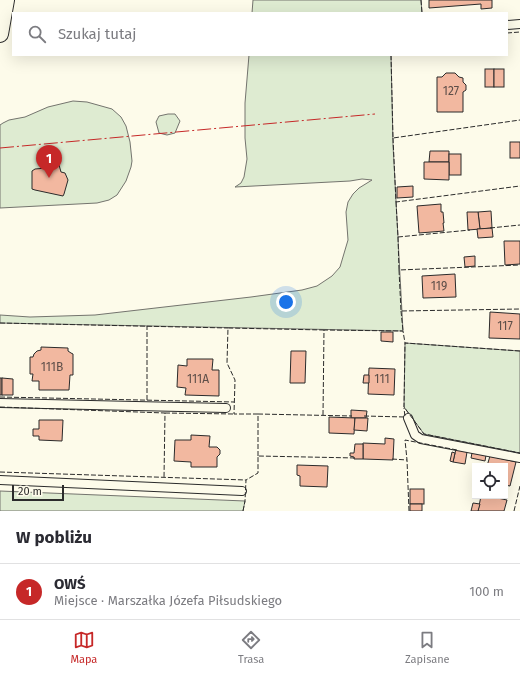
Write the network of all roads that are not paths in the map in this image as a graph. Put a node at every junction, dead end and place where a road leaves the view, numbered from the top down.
1 (6, 0) edge
2 (520, 24) edge
3 (508, 25) edge
4 (0, 34) edge
5 (0, 403) edge
6 (226, 408) dead end
7 (408, 418) dead end
8 (520, 458) edge
9 (0, 480) edge
10 (242, 491) dead end

1 - 4 street
2 - 3 lane
5 - 6 lane
7 - 8 lane
9 - 10 lane

